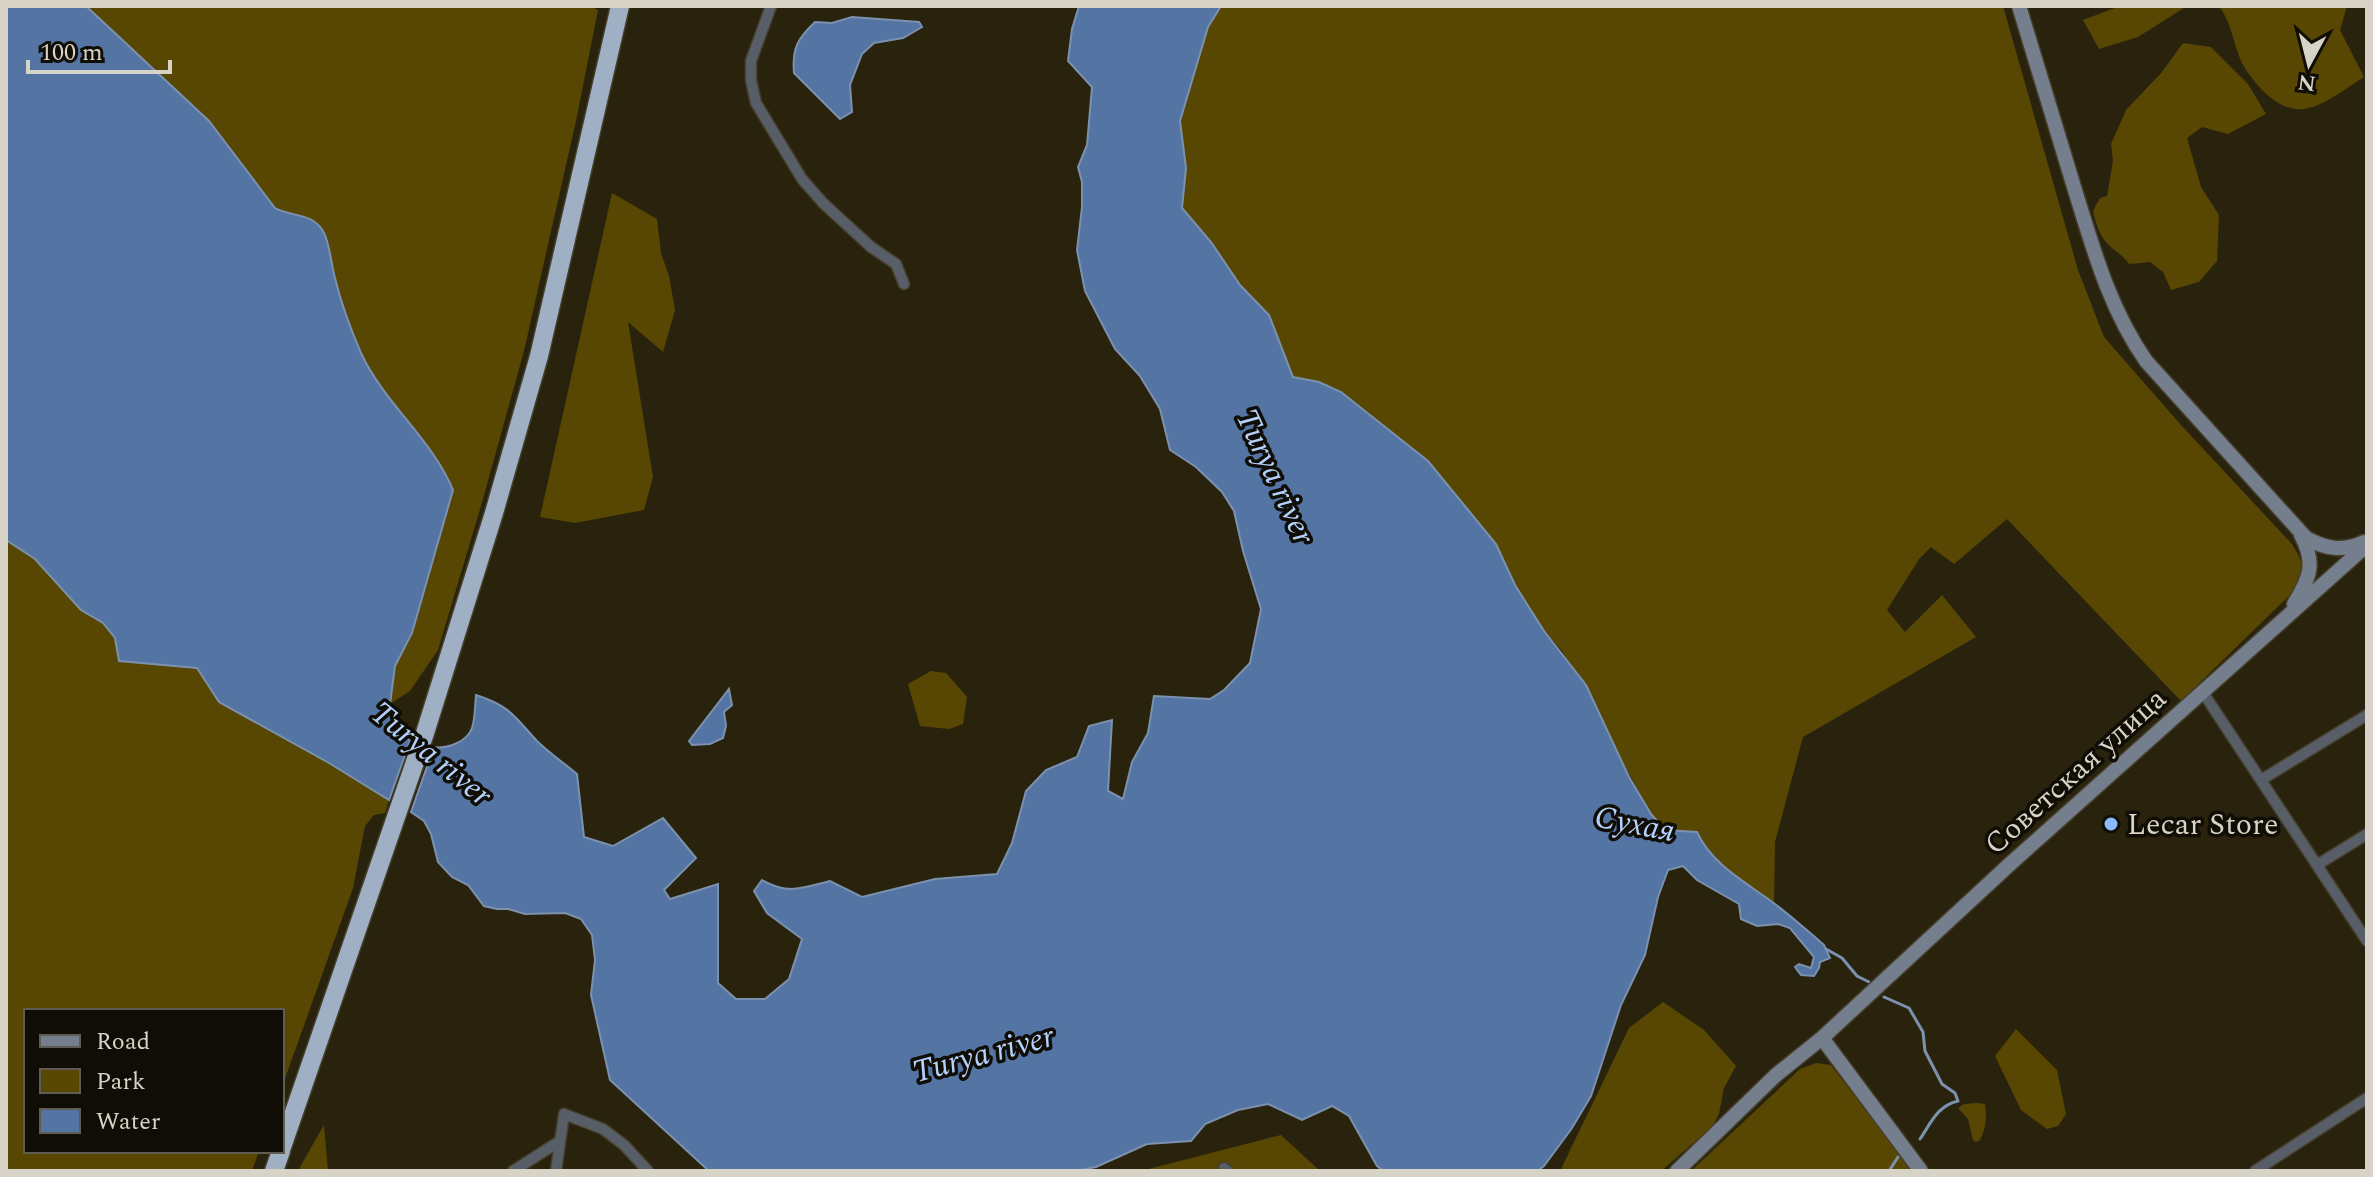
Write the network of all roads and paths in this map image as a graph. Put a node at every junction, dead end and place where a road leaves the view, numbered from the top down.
1 (620, 6) edge
2 (771, 6) edge
3 (2019, 6) edge
4 (904, 284) dead end
5 (2296, 527) junction
6 (2367, 543) edge
7 (2281, 623) junction
8 (2202, 691) junction
9 (2367, 715) edge
10 (2261, 780) junction
11 (2367, 834) edge
12 (2317, 865) junction
13 (2367, 941) edge
14 (1822, 1038) junction
15 (2367, 1098) edge
16 (284, 1140) edge
17 (560, 1141) junction
18 (2260, 1169) edge
19 (513, 1171) edge
20 (556, 1171) edge
21 (648, 1171) edge
22 (1677, 1171) edge
23 (1921, 1171) edge

1 - 16 highway
2 - 4 street
3 - 5 main road
5 - 6 main road
5 - 7 main road
6 - 7 main road, Советская улица
7 - 8 main road, Советская улица
8 - 10 street
8 - 14 main road, Советская улица
9 - 10 street
10 - 12 street
11 - 12 street
12 - 13 street
14 - 22 main road, Советская улица
14 - 23 main road
15 - 18 street
17 - 19 street
17 - 20 street
17 - 21 street

